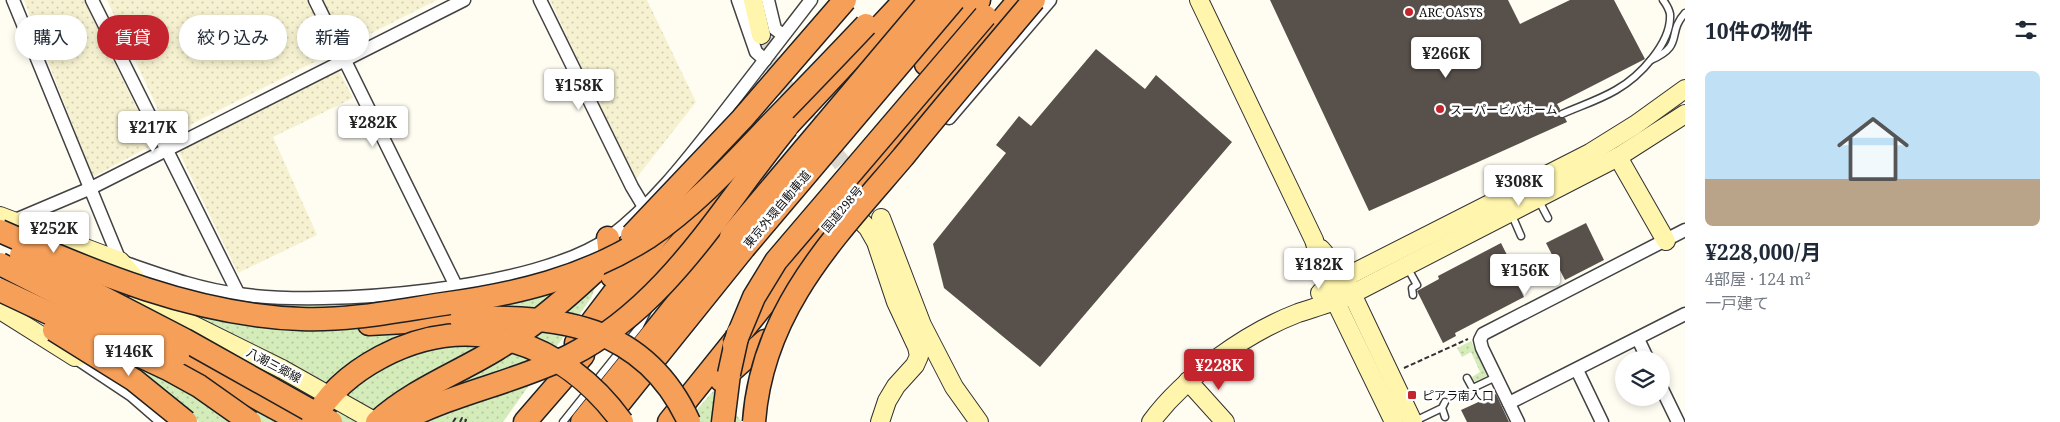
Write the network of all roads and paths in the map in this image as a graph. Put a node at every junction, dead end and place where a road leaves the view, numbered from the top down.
1 (13, 0) edge
2 (92, 0) edge
3 (315, 0) edge
4 (464, 0) edge
5 (540, 0) edge
6 (738, 0) edge
7 (753, 0) edge
8 (768, 0) edge
9 (811, 0) edge
10 (836, 0) edge
11 (845, 0) edge
12 (887, 0) edge
13 (905, 0) edge
14 (930, 0) edge
15 (954, 0) edge
16 (1019, 0) edge
17 (1034, 0) edge
18 (1050, 0) edge
19 (1199, 0) edge
20 (1663, 0) edge
21 (987, 5) edge
22 (1685, 13) edge
23 (323, 15) edge
24 (866, 25) junction
25 (761, 34) tunnel mouth
26 (783, 35) junction
27 (369, 47) edge
28 (343, 60) edge
29 (345, 60) edge
30 (765, 60) junction
31 (1651, 61) junction
32 (1685, 89) edge
33 (1562, 114) dead end
34 (1685, 114) edge
35 (166, 149) junction
36 (1618, 157) junction
37 (91, 188) junction
38 (1537, 197) junction
39 (644, 207) junction
40 (1510, 212) junction
41 (881, 218) tunnel mouth
42 (1548, 218) dead end
43 (861, 221) junction
44 (4, 223) edge
45 (1685, 230) edge
46 (1521, 236) dead end
47 (608, 238) junction
48 (1666, 241) junction
49 (737, 242) junction
50 (0, 245) edge
51 (120, 261) junction
52 (0, 264) edge
53 (1406, 266) junction
54 (1336, 282) junction
55 (644, 284) junction
56 (456, 286) junction
57 (0, 290) edge
58 (1352, 294) junction
59 (239, 295) junction
60 (1413, 295) dead end
61 (0, 296) edge
62 (1336, 302) junction
63 (0, 310) edge
64 (169, 312) junction
65 (1297, 314) junction
66 (1685, 314) edge
67 (597, 317) junction
68 (326, 319) junction
69 (1638, 339) junction
70 (1480, 340) junction
71 (765, 342) junction
72 (182, 347) junction
73 (1644, 351) edge
74 (75, 357) junction
75 (1403, 369) dead end
76 (1577, 370) junction
77 (728, 374) junction
78 (1496, 377) junction
79 (1467, 378) dead end
80 (1188, 381) junction
81 (1509, 403) junction
82 (1670, 406) edge
83 (1445, 416) dead end
84 (677, 421) edge
85 (163, 422) edge
86 (186, 422) edge
87 (250, 422) edge
88 (301, 422) edge
89 (313, 422) edge
90 (331, 422) edge
91 (376, 422) edge
92 (399, 422) edge
93 (460, 422) edge
94 (465, 422) edge
95 (517, 422) edge
96 (525, 422) edge
97 (563, 422) edge
98 (582, 422) edge
99 (604, 422) edge
100 (622, 422) edge
101 (723, 422) edge
102 (729, 422) edge
103 (747, 422) edge
104 (754, 422) edge
105 (880, 422) edge
106 (979, 422) edge
107 (1151, 422) edge
108 (1225, 422) edge
109 (1394, 422) edge
110 (1414, 422) edge
111 (1518, 422) edge
112 (1602, 422) edge
113 (1678, 422) edge

1 - 37 street
2 - 35 street
3 - 23 street
4 - 27 street
5 - 39 street
6 - 30 street
7 - 25 street
8 - 26 street
9 - 26 street
10 - 67 highway
11 - 91 highway, bridge
12 - 24 highway
13 - 55 highway
14 - 49 highway, 東京外環自動車道, bridge
15 - 49 highway, 東京外環自動車道, bridge
16 - 84 highway, 国道298号
17 - 104 highway, bridge
18 - 43 street
19 - 54 street
20 - 31 lane
21 - 77 highway, bridge
22 - 31 lane
24 - 68 highway, bridge
24 - 92 highway, bridge
26 - 30 street
28 - 35 street
29 - 56 street
30 - 39 street
31 - 33 lane
32 - 54 street
34 - 36 street
35 - 37 street
35 - 59 street
36 - 38 street
36 - 48 street
37 - 44 street
37 - 51 street
38 - 40 street
38 - 42 lane
39 - 47 street
40 - 46 lane
40 - 53 street
41 - 106 street
43 - 71 street
43 - 105 street
44 - 51 street, 八潮三郷線
44 - 68 highway, bridge
45 - 48 street
47 - 56 street
47 - 67 highway
48 - 70 street
49 - 98 highway, 東京外環自動車道
49 - 99 highway, 東京外環自動車道
50 - 72 highway, bridge
51 - 59 street
51 - 64 street, 八潮三郷線
52 - 72 highway, bridge
53 - 58 street
53 - 60 lane
54 - 58 street
54 - 62 street
54 - 65 street
55 - 96 highway
55 - 97 lane
56 - 59 street
57 - 87 highway, bridge
58 - 62 street
58 - 110 street
61 - 86 highway, bridge
62 - 65 street
62 - 109 street
63 - 74 street
64 - 74 street, 八潮三郷線
64 - 91 street, 八潮三郷線, bridge
65 - 80 street
66 - 69 street
67 - 95 highway
68 - 84 highway, bridge
69 - 73 street
69 - 76 street
70 - 75 path
70 - 78 street
71 - 84 highway
71 - 103 street
72 - 88 highway
72 - 90 highway, bridge
74 - 85 street
76 - 81 street
76 - 112 street
77 - 101 highway
77 - 102 highway
78 - 79 lane
78 - 81 street
80 - 107 street
80 - 108 street
81 - 111 street
82 - 113 street
83 - 110 lane
89 - 100 highway, bridge
93 - 94 path

